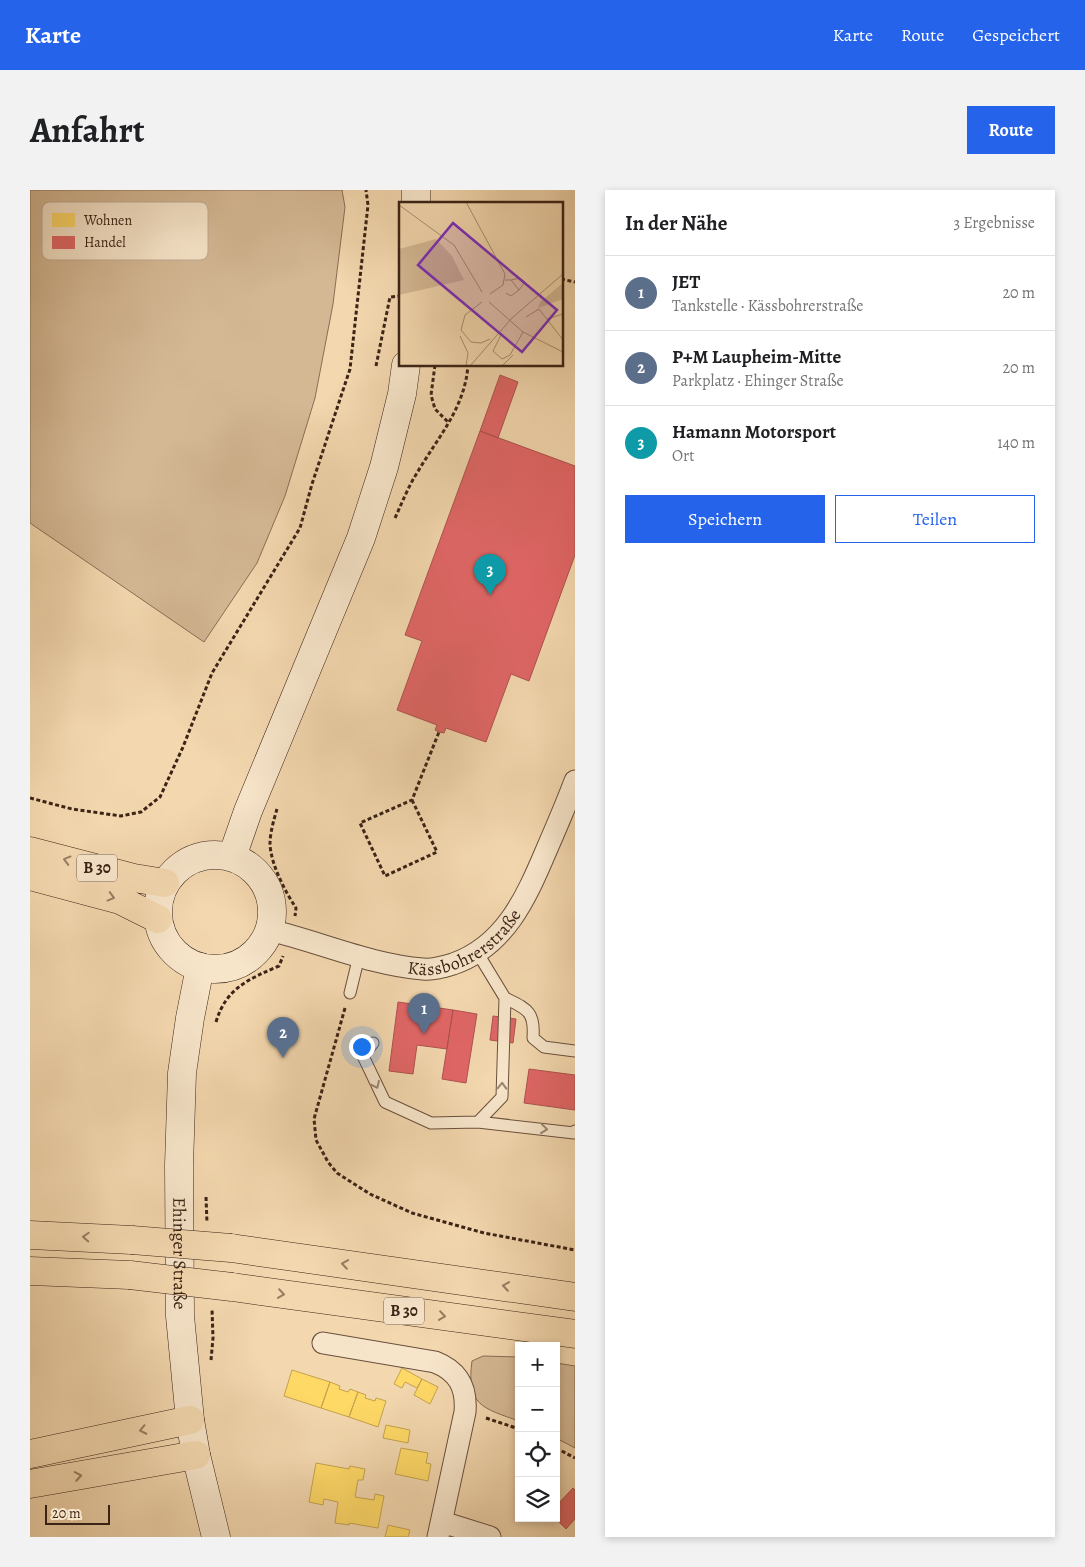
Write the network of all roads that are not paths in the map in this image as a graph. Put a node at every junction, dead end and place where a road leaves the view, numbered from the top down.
1 (406, 366) edge
2 (575, 781) edge
3 (30, 851) edge
4 (232, 857) junction
5 (30, 876) edge
6 (166, 883) junction
7 (158, 919) junction
8 (269, 930) junction
9 (477, 952) junction
10 (359, 956) junction
11 (200, 967) junction
12 (350, 993) road end
13 (505, 998) junction
14 (373, 1043) dead end
15 (575, 1051) edge
16 (478, 1122) junction
17 (575, 1131) edge
18 (34, 1235) edge
19 (36, 1272) edge
20 (575, 1297) edge
21 (575, 1334) edge
22 (323, 1343) dead end
23 (190, 1420) junction
24 (30, 1454) edge
25 (196, 1455) junction
26 (30, 1484) edge
27 (440, 1529) edge
28 (216, 1537) edge
29 (490, 1537) edge

1 - 4 main road
2 - 9 street, Kässbohrerstraße
6 -> 3 highway, B 30
4 - 6 main road
4 - 8 main road
5 -> 7 highway
6 - 7 main road
7 - 11 main road
8 - 10 street, Kässbohrerstraße
8 - 11 main road
9 - 10 street, Kässbohrerstraße
9 - 13 lane
10 - 12 lane
11 - 23 main road, Ehinger Straße
13 - 15 lane
16 -> 13 lane
14 -> 16 lane
16 -> 17 lane
20 -> 18 highway, B 30, bridge
19 -> 21 highway, B 30, bridge
22 - 27 street
23 -> 24 highway
23 - 25 main road, Ehinger Straße
26 -> 25 highway
25 - 28 main road, Ehinger Straße
27 - 29 street

